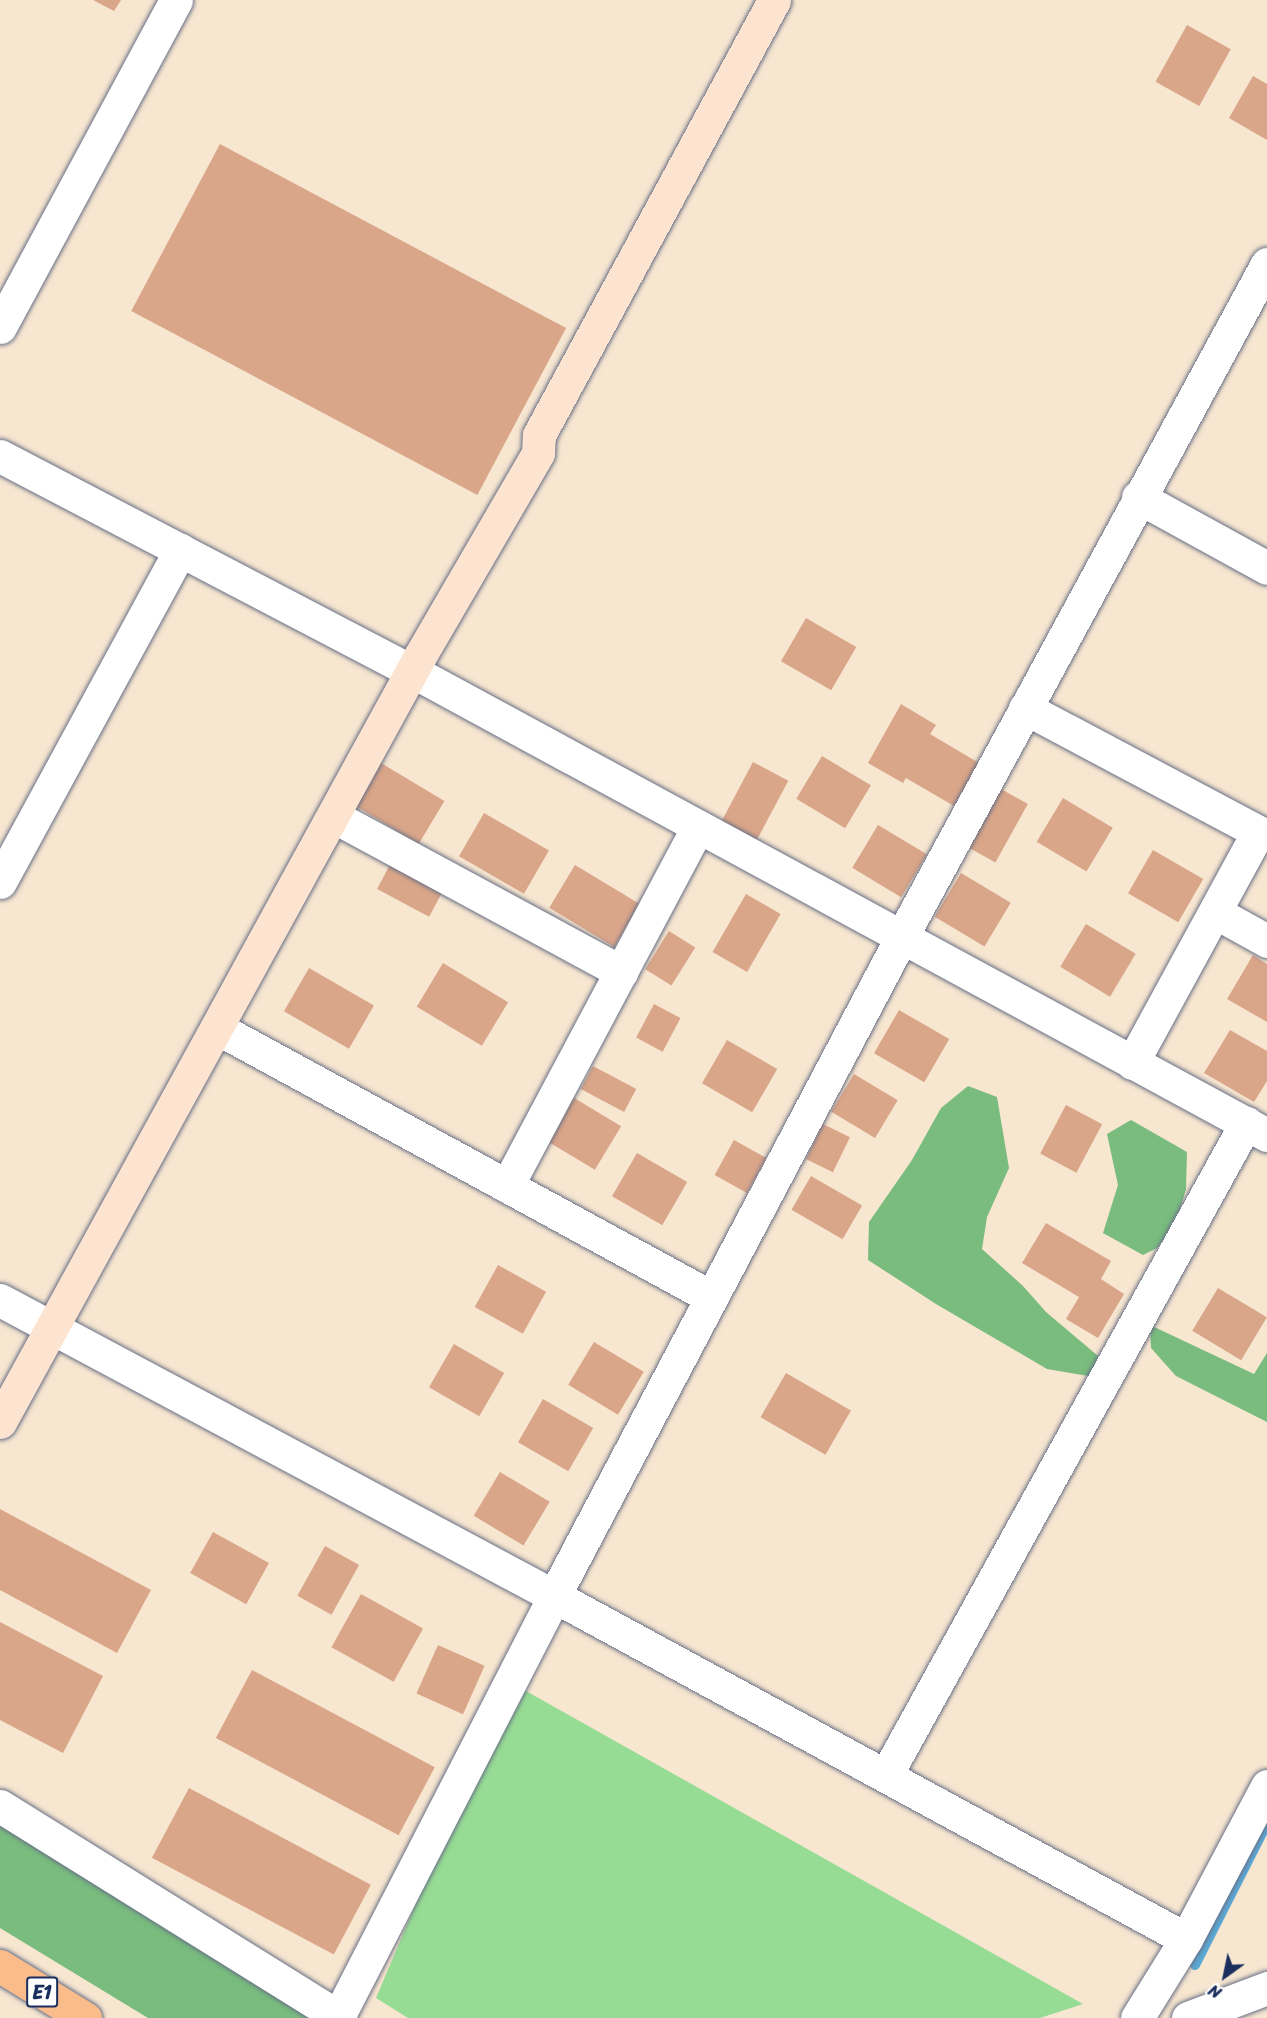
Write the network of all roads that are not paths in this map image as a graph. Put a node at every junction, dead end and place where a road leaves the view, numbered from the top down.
1 (176, 0) edge
2 (774, 0) edge
3 (1267, 264) edge
4 (0, 327) edge
5 (0, 456) edge
6 (1138, 497) junction
7 (180, 550) junction
8 (1267, 568) edge
9 (412, 671) junction
10 (1025, 708) junction
11 (333, 816) junction
12 (698, 827) junction
13 (0, 882) edge
14 (1215, 912) junction
15 (901, 938) junction
16 (1267, 940) edge
17 (621, 972) junction
18 (217, 1028) junction
19 (1132, 1063) junction
20 (1256, 1129) edge
21 (507, 1186) junction
22 (711, 1298) junction
23 (0, 1300) edge
24 (53, 1329) junction
25 (0, 1422) edge
26 (554, 1596) junction
27 (886, 1774) junction
28 (1267, 1786) edge
29 (0, 1806) edge
30 (1186, 1939) junction
31 (0, 1966) edge
32 (1267, 1988) edge
33 (339, 2017) edge
34 (85, 2018) edge
35 (1137, 2018) edge
36 (1188, 2018) edge

1 - 4 street
2 - 9 street
3 - 6 street
5 - 7 street
6 - 8 street
6 - 10 street
7 - 9 street
7 - 13 street
9 - 11 street
9 - 12 street
10 - 14 street
10 - 15 street
11 - 17 street
11 - 18 street
12 - 15 street
12 - 17 street
14 - 16 street
14 - 19 street
15 - 19 street
15 - 22 street
17 - 21 street
18 - 21 street
18 - 24 street
19 - 20 street
20 - 27 street
21 - 22 street
22 - 26 street
23 - 24 street
24 - 25 street
24 - 26 street
26 - 27 street
26 - 33 street
27 - 30 street
28 - 30 street
29 - 33 street
30 - 35 street
31 - 34 highway, E1
32 - 36 street

